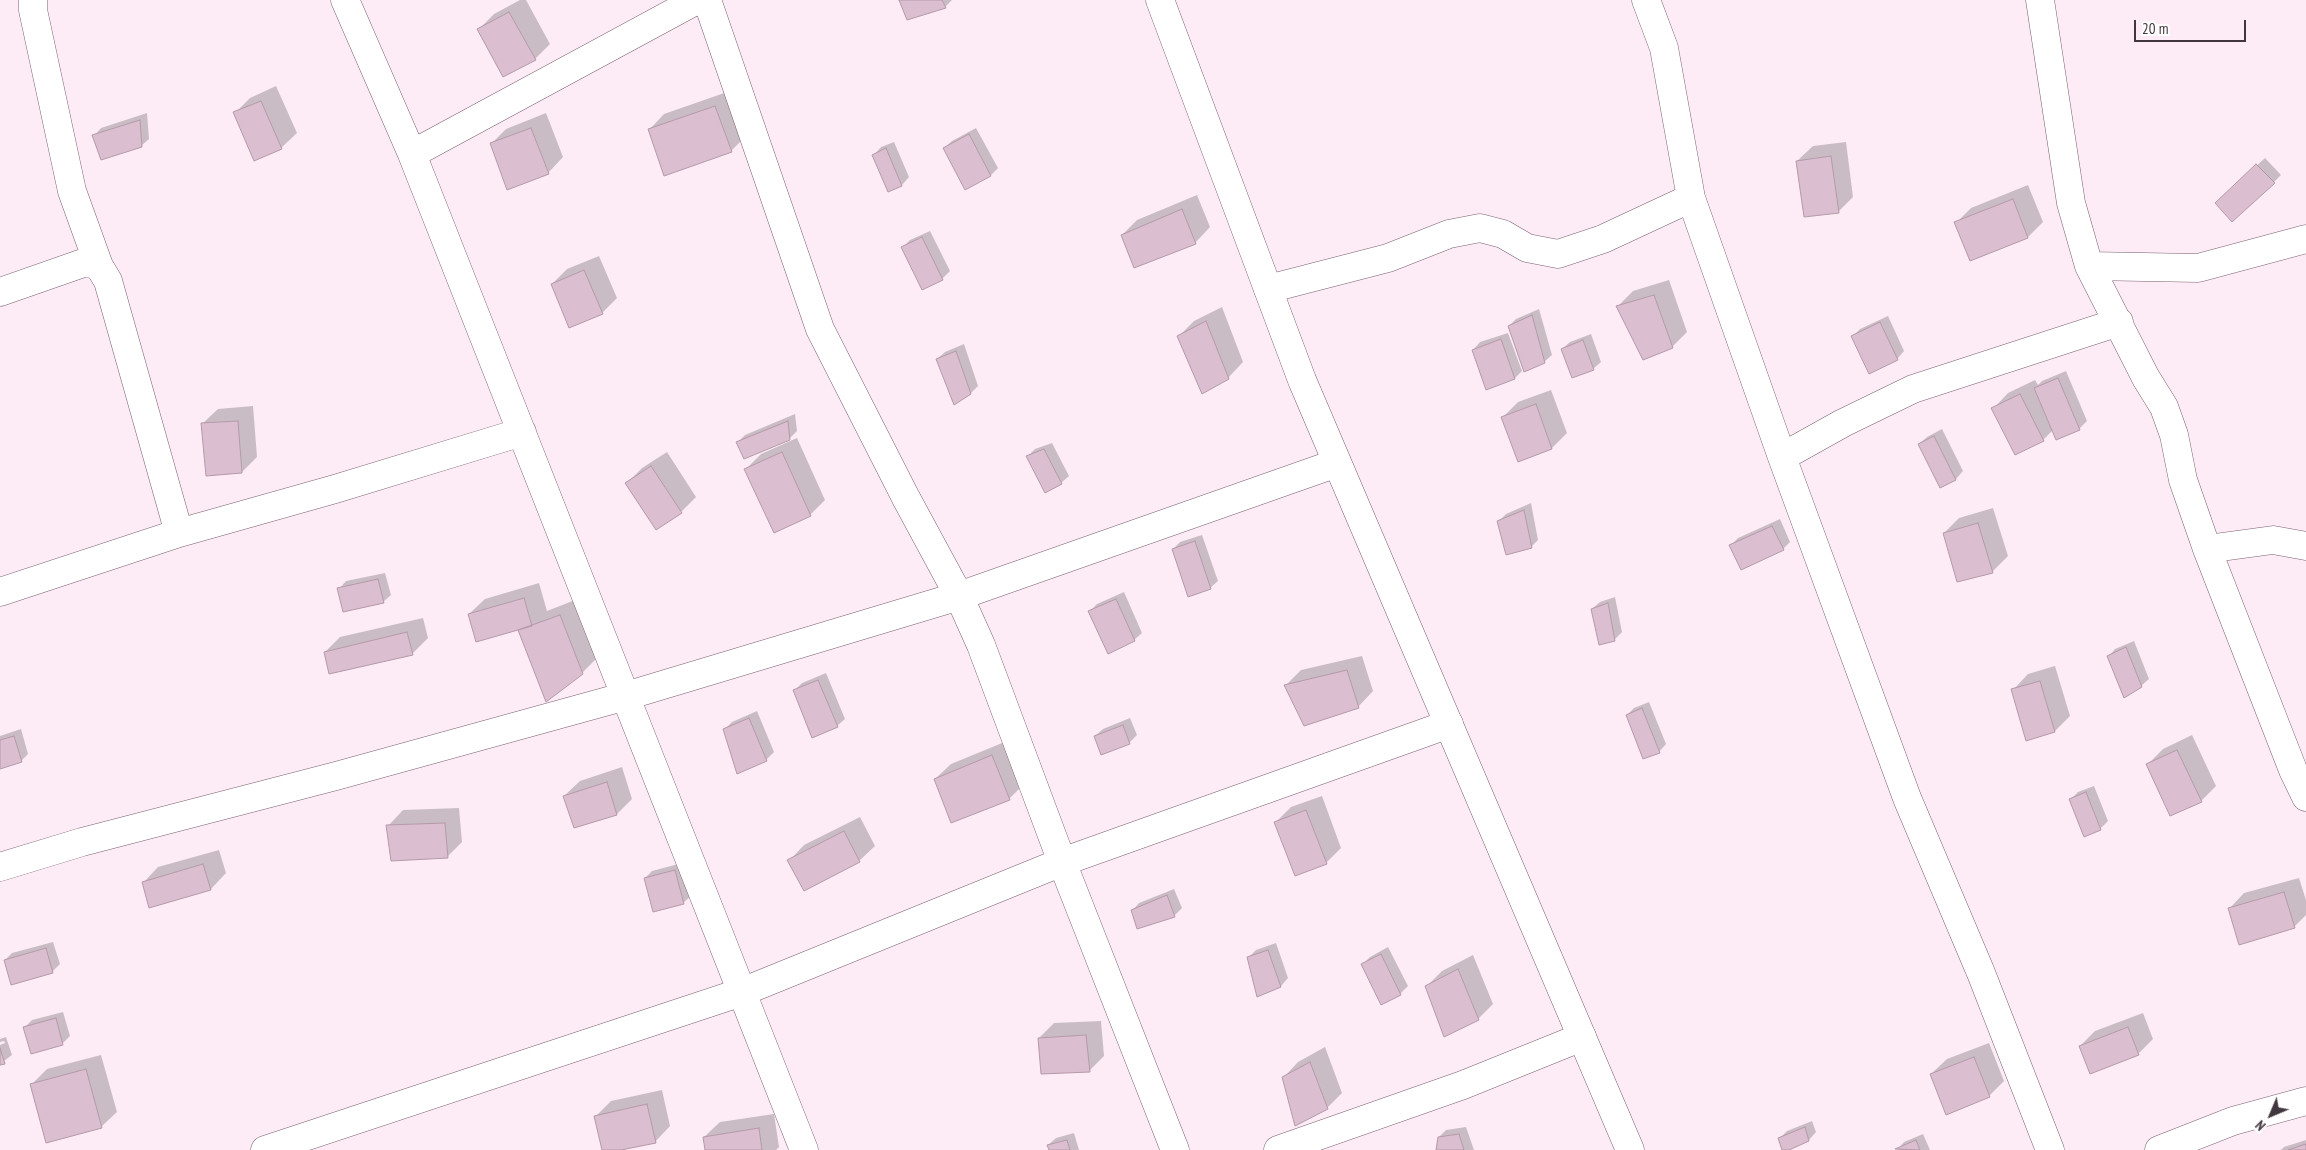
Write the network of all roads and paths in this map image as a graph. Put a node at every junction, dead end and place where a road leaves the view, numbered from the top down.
1 (33, 0) edge
2 (345, 0) edge
3 (697, 0) edge
4 (707, 0) edge
5 (1160, 0) edge
6 (1646, 0) edge
7 (2040, 0) edge
8 (412, 154) junction
9 (1691, 198) junction
10 (2306, 239) edge
11 (99, 266) junction
12 (2089, 266) junction
13 (1268, 289) junction
14 (0, 292) edge
15 (2119, 322) junction
16 (522, 432) junction
17 (1782, 457) junction
18 (1337, 463) junction
19 (179, 533) junction
20 (2306, 546) edge
21 (2207, 549) junction
22 (0, 592) edge
23 (959, 596) junction
24 (626, 696) junction
25 (1448, 724) junction
26 (2306, 797) edge
27 (1062, 862) junction
28 (0, 867) edge
29 (742, 992) junction
30 (1582, 1037) junction
31 (2306, 1101) edge
32 (265, 1150) edge
33 (804, 1150) edge
34 (1175, 1150) edge
35 (1278, 1150) edge
36 (1630, 1150) edge
37 (2050, 1150) edge
38 (2159, 1150) edge

1 - 11 street
2 - 8 street
3 - 8 street
4 - 23 street
5 - 13 street
6 - 9 street
7 - 12 street
8 - 16 street
9 - 13 street
9 - 17 street
10 - 12 street
11 - 14 street
11 - 19 street
12 - 15 street
13 - 18 street
15 - 17 street
15 - 21 street
16 - 19 street
16 - 24 street
17 - 37 street
18 - 23 street
18 - 25 street
19 - 22 street
20 - 21 street
21 - 26 street
23 - 24 street
23 - 27 street
24 - 28 street
24 - 29 street
25 - 27 street
25 - 30 street
27 - 29 street
27 - 34 street
29 - 32 street
29 - 33 street
30 - 35 street
30 - 36 street
31 - 38 street

